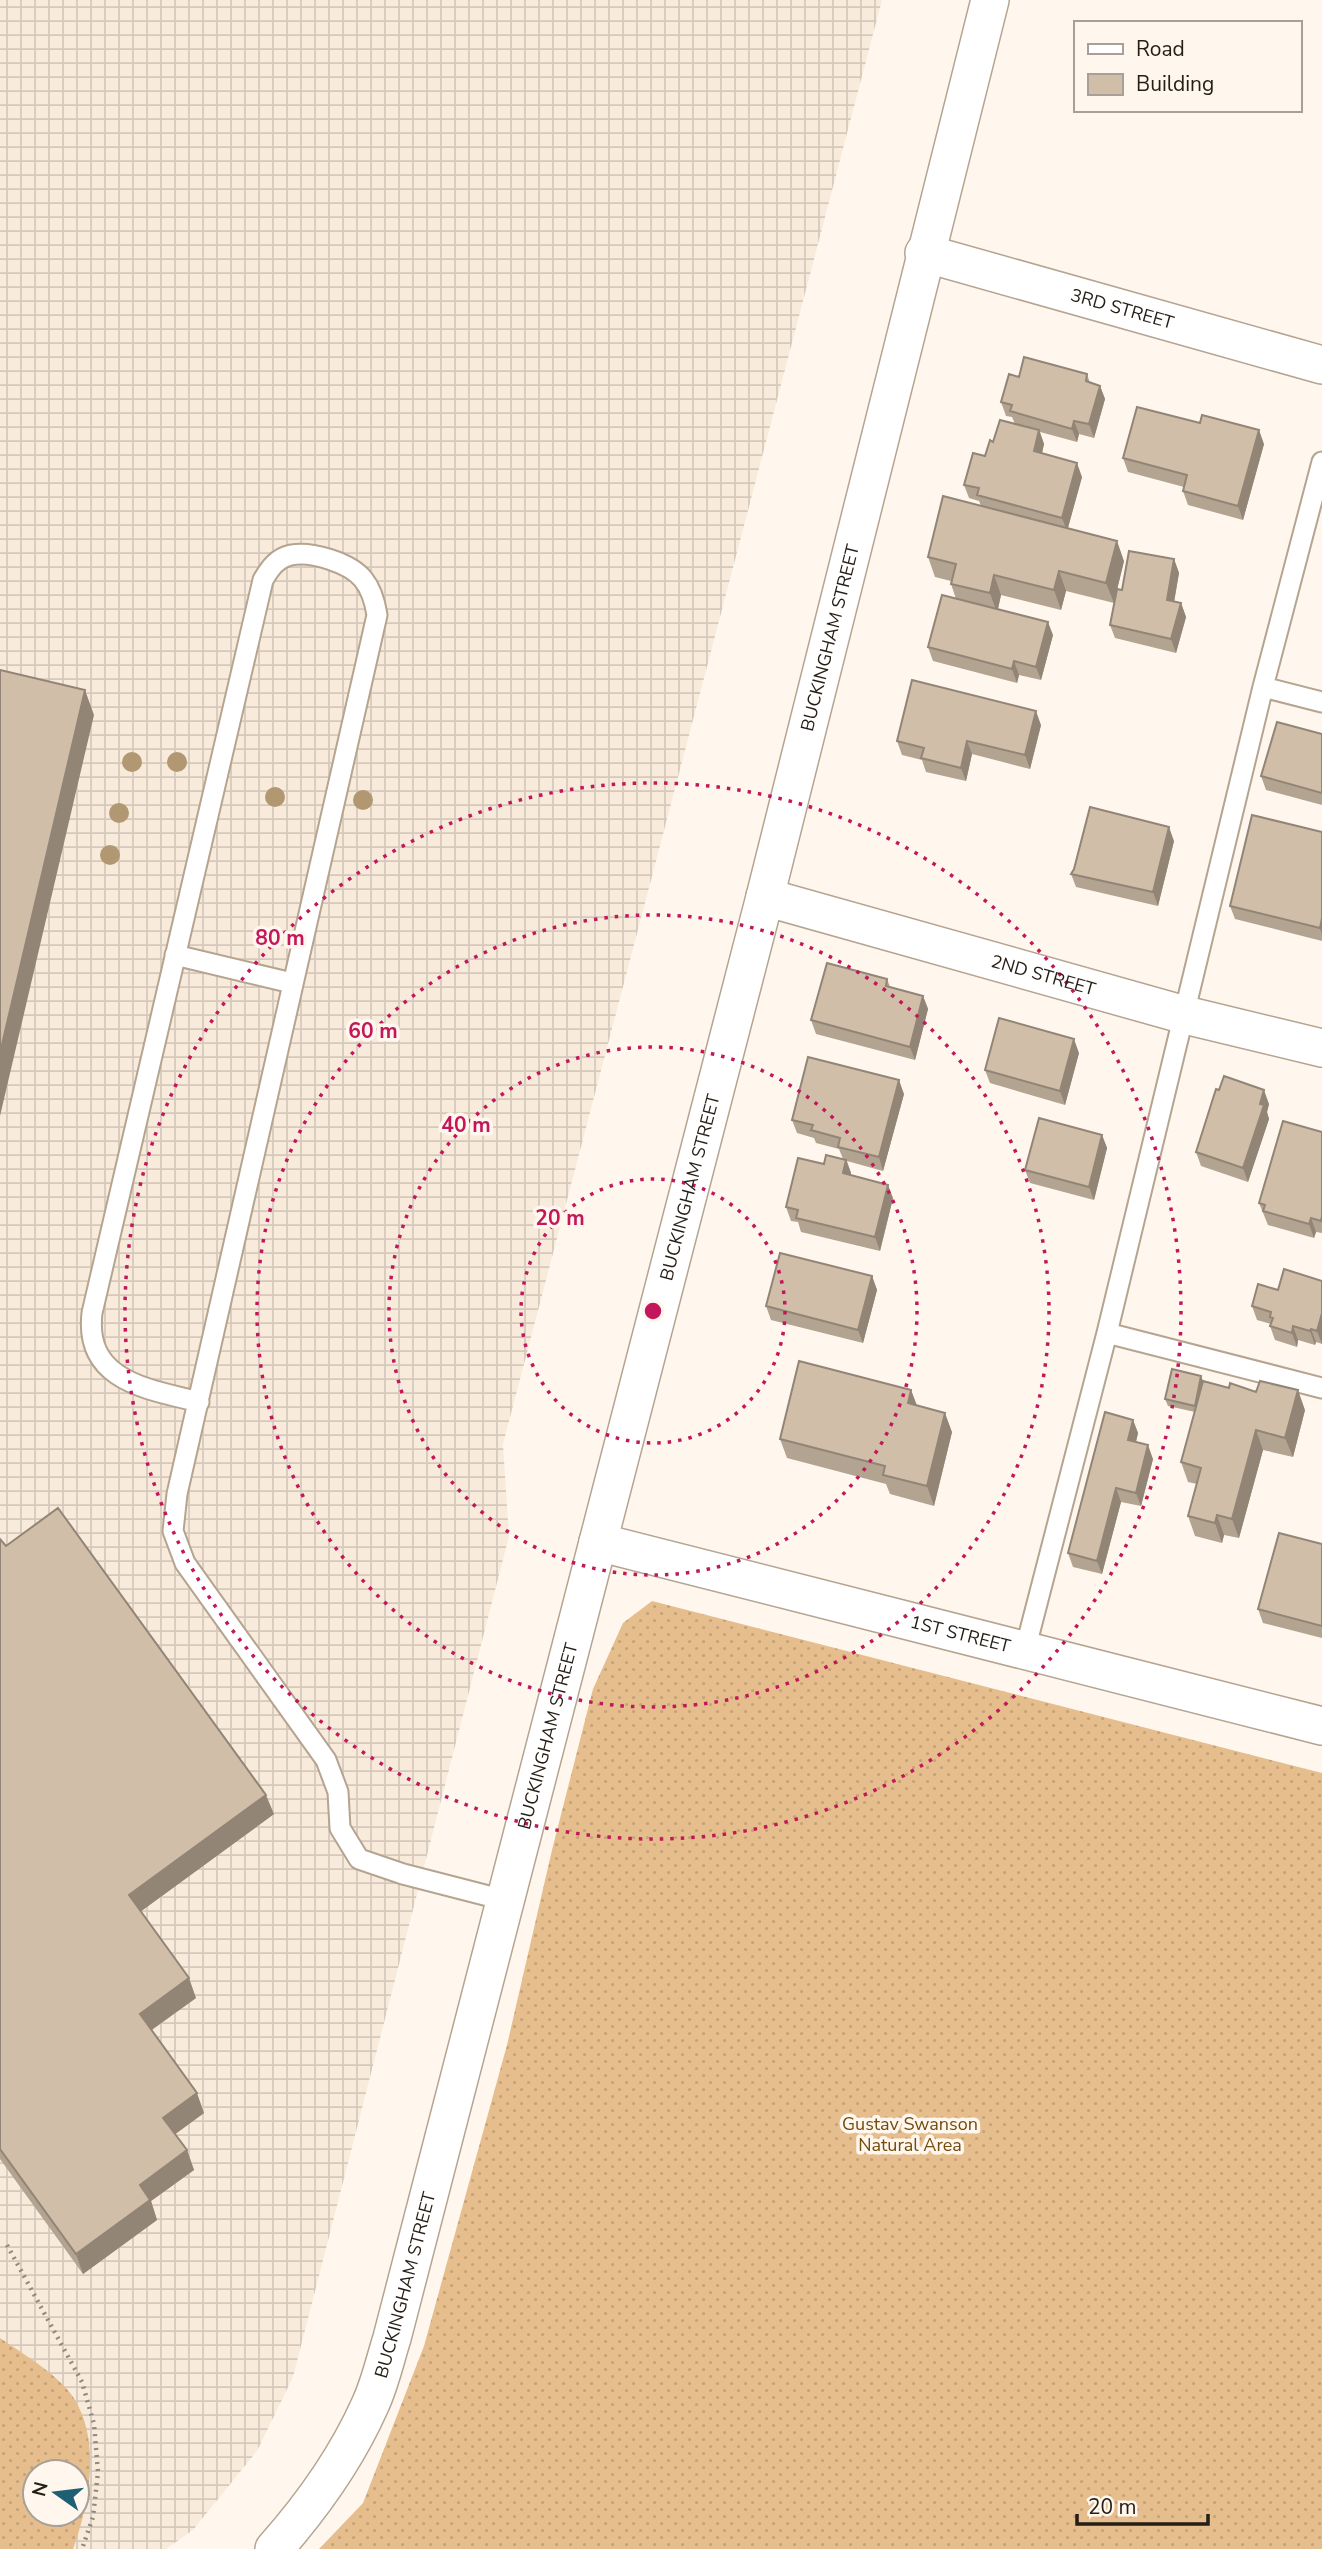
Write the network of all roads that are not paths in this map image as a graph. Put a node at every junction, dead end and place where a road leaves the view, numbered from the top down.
1 (989, 0) edge
2 (924, 253) junction
3 (1322, 365) edge
4 (1322, 462) edge
5 (1263, 687) junction
6 (1322, 702) edge
7 (765, 897) junction
8 (175, 955) junction
9 (292, 983) junction
10 (1185, 1014) junction
11 (1322, 1048) edge
12 (1107, 1333) junction
13 (1322, 1388) edge
14 (199, 1402) junction
15 (598, 1542) junction
16 (1025, 1650) junction
17 (1322, 1726) edge
18 (504, 1900) junction
19 (274, 2549) edge

1 - 2 street, BUCKINGHAM STREET
2 - 3 street, 3RD STREET
2 - 7 street, BUCKINGHAM STREET
4 - 5 lane
5 - 6 lane
5 - 10 lane
7 - 10 street, 2ND STREET
7 - 15 street, BUCKINGHAM STREET
8 - 9 lane
8 - 9 lane
8 - 14 lane
9 - 14 lane
10 - 11 street, 2ND STREET
10 - 12 lane
12 - 13 lane
12 - 16 lane
14 - 18 lane
15 - 16 street, 1ST STREET
15 - 18 street, BUCKINGHAM STREET
16 - 17 street, 1ST STREET
18 - 19 street, BUCKINGHAM STREET

